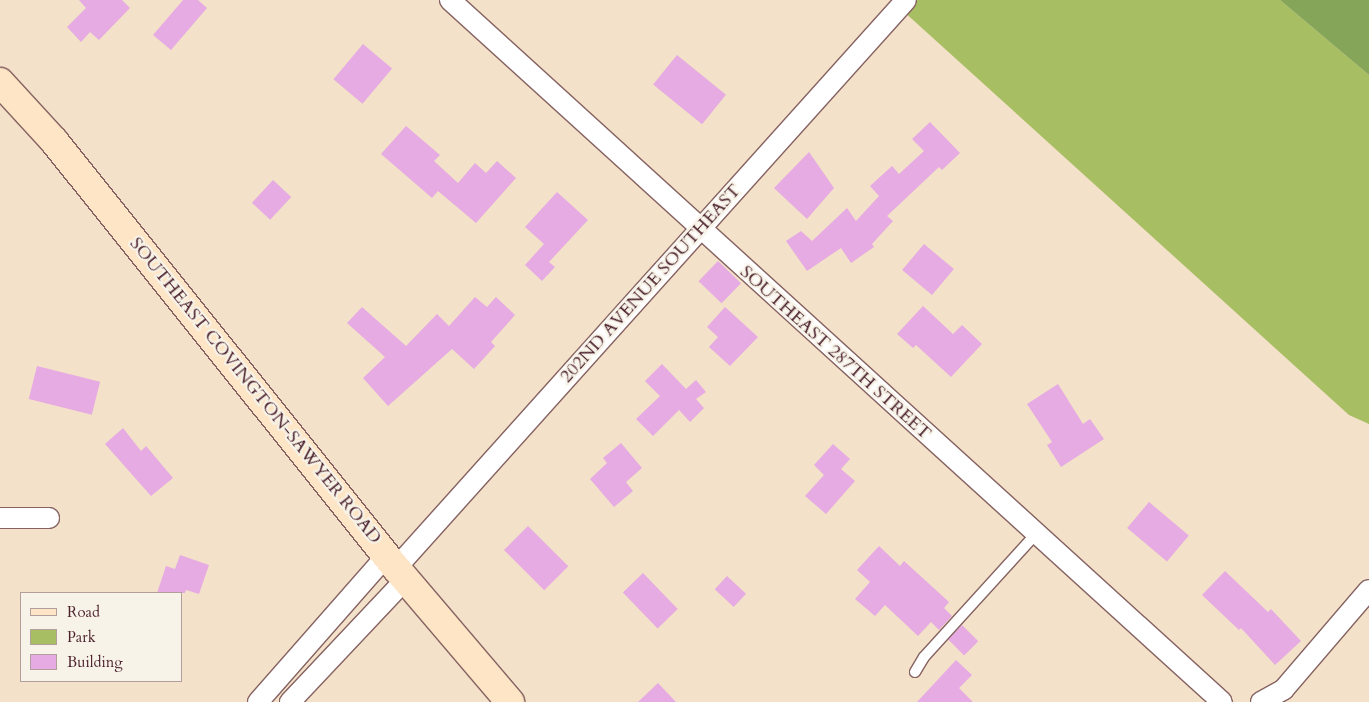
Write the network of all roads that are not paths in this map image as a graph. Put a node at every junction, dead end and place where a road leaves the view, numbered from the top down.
1 (450, 0) edge
2 (906, 0) edge
3 (0, 82) edge
4 (699, 229) junction
5 (0, 518) edge
6 (49, 518) dead end
7 (1035, 535) junction
8 (396, 568) junction
9 (1369, 590) edge
10 (915, 672) dead end
11 (258, 702) edge
12 (290, 702) edge
13 (510, 702) edge
14 (1222, 702) edge
15 (1261, 702) edge

1 - 4 street, SOUTHEAST 287TH STREET
2 - 4 street, 202ND AVENUE SOUTHEAST
3 - 8 street, SOUTHEAST COVINGTON-SAWYER ROAD
4 - 7 street, SOUTHEAST 287TH STREET
4 - 8 street, 202ND AVENUE SOUTHEAST
5 - 6 street
7 - 10 lane
7 - 14 street, SOUTHEAST 287TH STREET
8 - 11 street, 202ND AVENUE SOUTHEAST
8 - 12 street, 202ND AVENUE SOUTHEAST
8 - 13 street, SOUTHEAST COVINGTON-SAWYER ROAD
9 - 15 street

